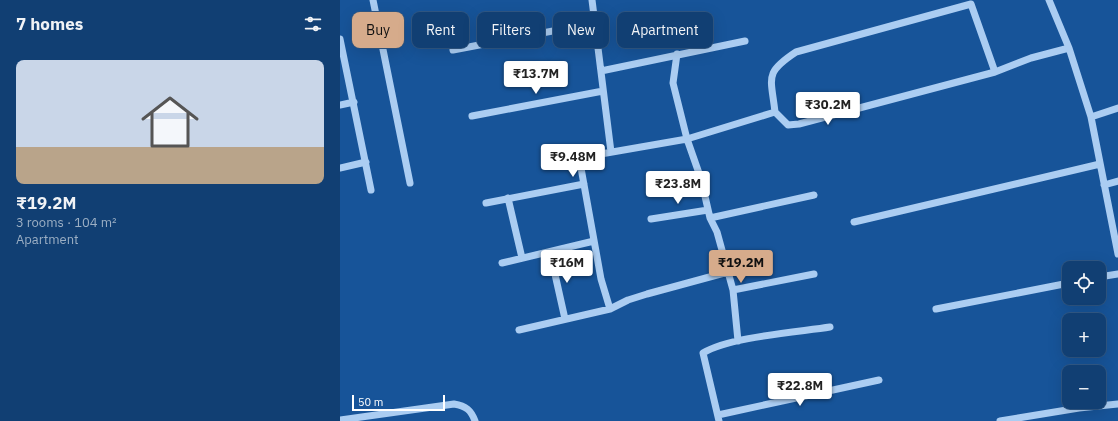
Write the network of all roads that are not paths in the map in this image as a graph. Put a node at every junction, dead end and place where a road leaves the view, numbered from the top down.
1 (373, 0) edge
2 (592, 0) edge
3 (1050, 0) edge
4 (594, 12) edge
5 (553, 31) edge
6 (340, 39) edge
7 (745, 41) dead end
8 (598, 48) edge
9 (1070, 48) junction
10 (453, 50) dead end
11 (677, 54) junction
12 (601, 71) junction
13 (995, 72) junction
14 (603, 91) junction
15 (354, 102) junction
16 (340, 104) edge
17 (1118, 108) edge
18 (775, 112) junction
19 (472, 116) dead end
20 (1091, 117) junction
21 (687, 139) junction
22 (611, 152) junction
23 (366, 162) junction
24 (1100, 164) junction
25 (340, 168) edge
26 (1118, 181) edge
27 (410, 183) dead end
28 (584, 184) junction
29 (1104, 184) junction
30 (371, 190) dead end
31 (814, 195) dead end
32 (508, 198) junction
33 (486, 203) dead end
34 (708, 210) junction
35 (710, 218) junction
36 (651, 219) dead end
37 (854, 222) dead end
38 (594, 241) junction
39 (550, 252) junction
40 (1118, 254) edge
41 (522, 258) junction
42 (502, 263) dead end
43 (728, 272) junction
44 (814, 274) dead end
45 (1118, 274) edge
46 (1106, 276) edge
47 (1062, 284) edge
48 (733, 290) junction
49 (610, 309) junction
50 (936, 309) dead end
51 (565, 319) junction
52 (830, 327) dead end
53 (519, 330) dead end
54 (738, 342) junction
55 (879, 380) dead end
56 (1118, 404) edge
57 (718, 418) edge
58 (340, 420) edge
59 (475, 421) edge
60 (1000, 421) edge

1 - 27 street
2 - 4 street
3 - 9 street
5 - 10 street
6 - 15 street
7 - 11 street
8 - 12 street
9 - 13 street
9 - 20 street
11 - 12 street
11 - 21 street
12 - 14 street
13 - 18 street
13 - 18 street
14 - 19 street
14 - 22 street
15 - 16 street
15 - 23 street
17 - 20 street
18 - 21 street
20 - 24 street
21 - 22 street
21 - 34 street
22 - 28 street
23 - 25 street
23 - 30 street
24 - 29 street
24 - 37 street
26 - 29 street
28 - 32 street
28 - 38 street
29 - 40 street
31 - 35 street
32 - 33 street
32 - 41 street
34 - 35 street
34 - 36 street
35 - 43 street
38 - 39 street
38 - 49 street
39 - 41 street
39 - 51 street
41 - 42 street
43 - 48 street
43 - 49 street
44 - 48 street
45 - 46 street
47 - 50 street
48 - 54 street
49 - 51 street
51 - 53 street
52 - 54 street
54 - 57 street
55 - 57 street
56 - 60 street
58 - 59 street

